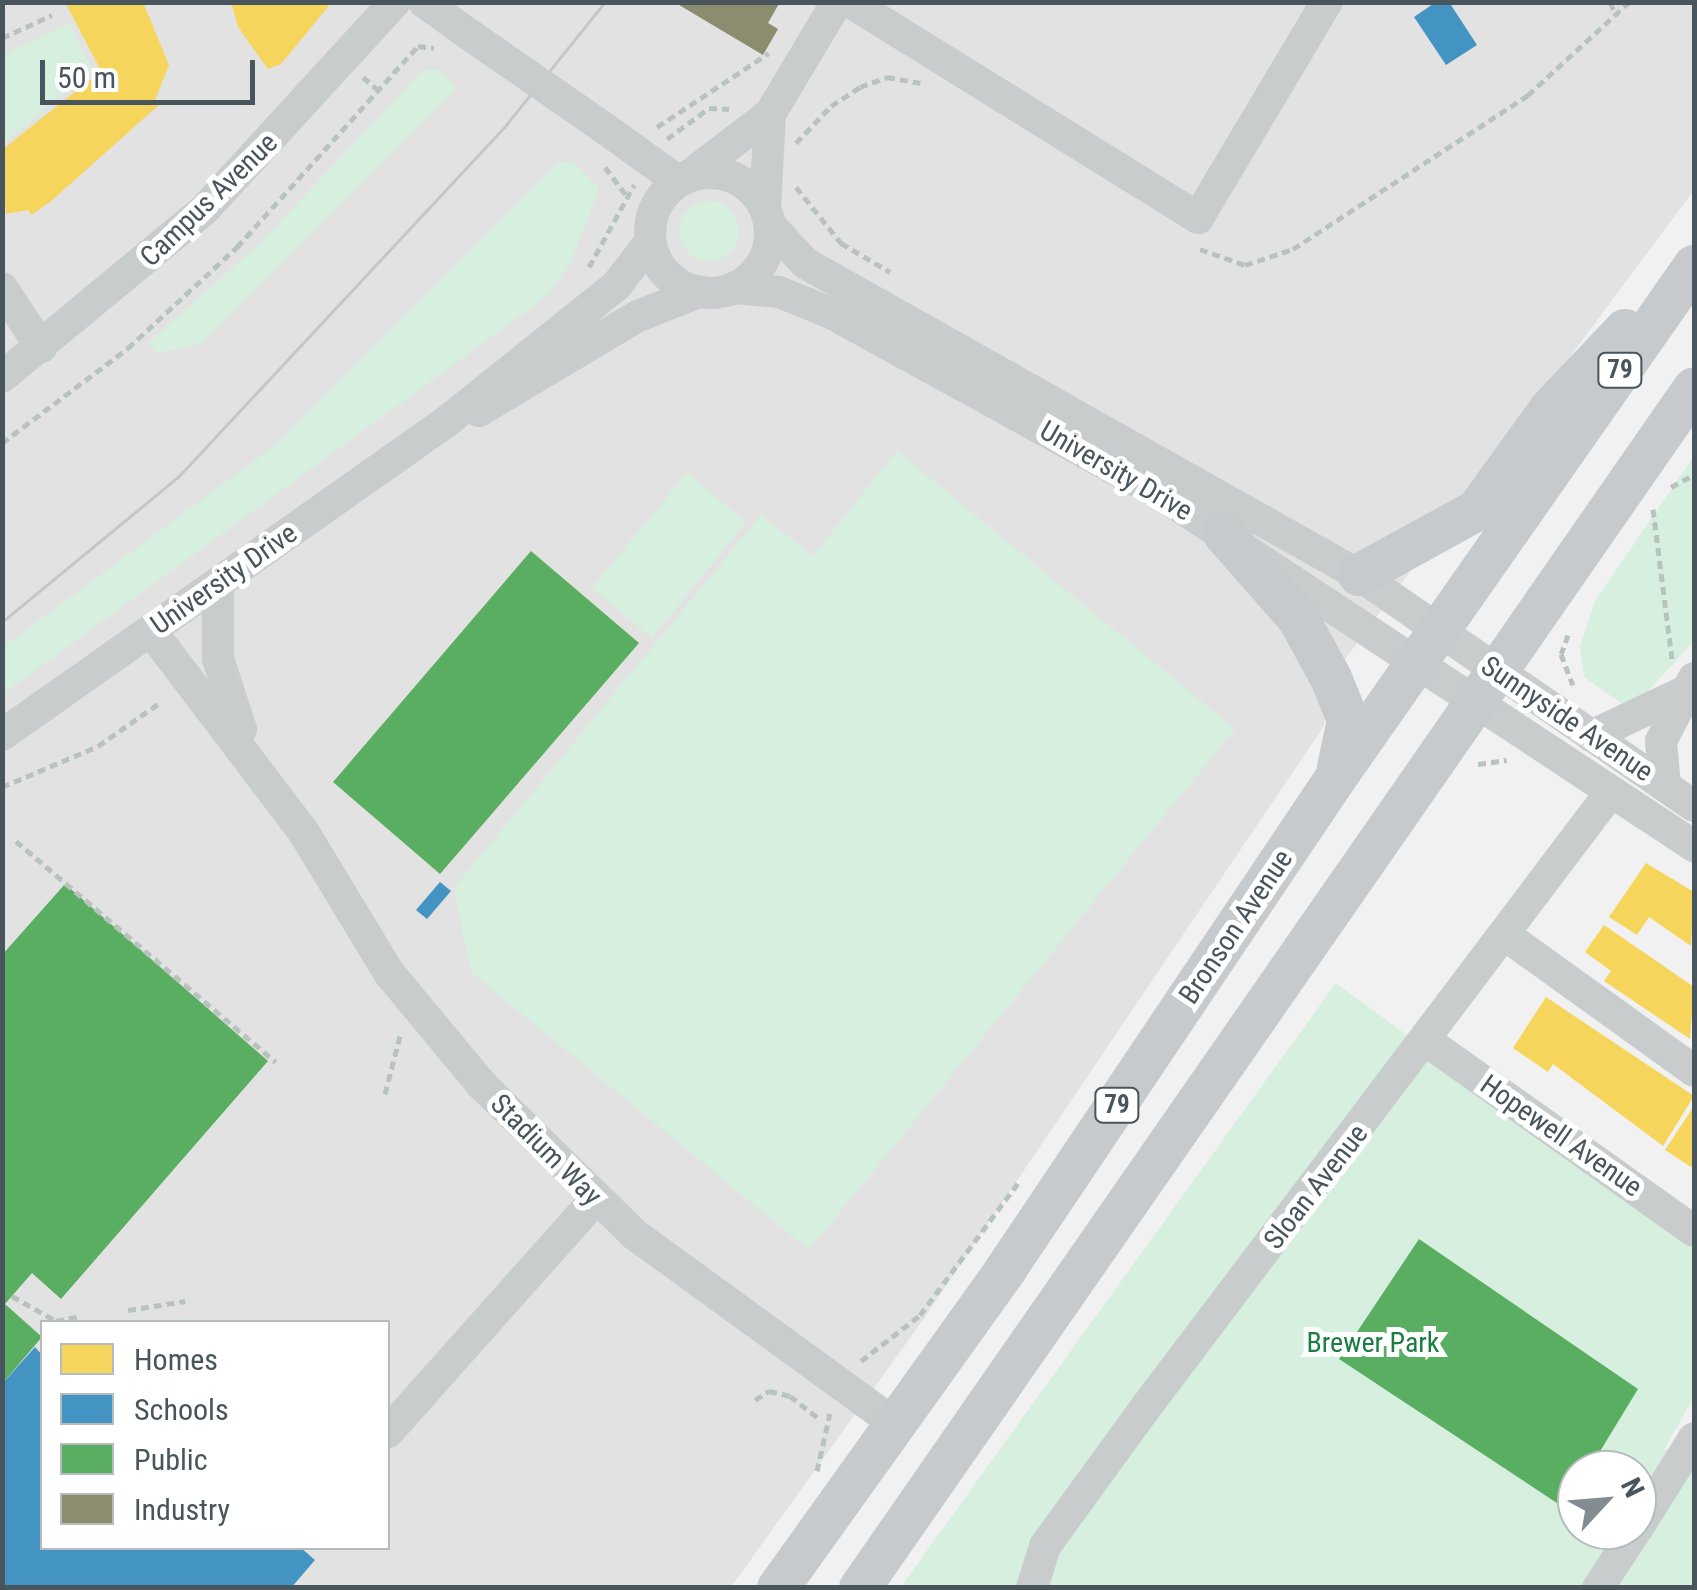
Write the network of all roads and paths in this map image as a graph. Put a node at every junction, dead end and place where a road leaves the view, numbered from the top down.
1 (396, 2) edge
2 (424, 2) edge
3 (837, 2) edge
4 (850, 2) edge
5 (1327, 2) edge
6 (1610, 2) edge
7 (52, 15) dead end
8 (1616, 15) dead end
9 (2, 38) edge
10 (418, 46) dead end
11 (772, 50) dead end
12 (770, 114) junction
13 (655, 129) dead end
14 (791, 143) dead end
15 (788, 158) dead end
16 (604, 164) dead end
17 (789, 172) dead end
18 (684, 178) junction
19 (626, 195) dead end
20 (768, 216) junction
21 (650, 242) junction
22 (1694, 264) edge
23 (904, 281) dead end
24 (2, 288) edge
25 (734, 288) junction
26 (698, 292) junction
27 (40, 348) junction
28 (2, 377) edge
29 (1694, 388) edge
30 (446, 422) junction
31 (2, 443) edge
32 (1694, 475) edge
33 (1667, 489) dead end
34 (1653, 510) dead end
35 (1224, 534) junction
36 (1359, 575) junction
37 (218, 583) junction
38 (151, 631) junction
39 (1429, 647) junction
40 (1688, 686) edge
41 (1486, 687) junction
42 (158, 704) dead end
43 (2, 735) edge
44 (1591, 736) junction
45 (1518, 759) dead end
46 (1466, 773) dead end
47 (1333, 782) junction
48 (1665, 786) junction
49 (2, 787) edge
50 (1610, 793) junction
51 (280, 798) junction
52 (1694, 806) edge
53 (16, 841) dead end
54 (1694, 846) edge
55 (1505, 935) junction
56 (400, 1029) dead end
57 (1428, 1042) junction
58 (276, 1062) dead end
59 (1694, 1070) edge
60 (385, 1094) dead end
61 (1024, 1174) dead end
62 (594, 1201) junction
63 (1694, 1230) edge
64 (12, 1296) dead end
65 (185, 1301) dead end
66 (128, 1310) dead end
67 (82, 1316) dead end
68 (54, 1320) edge
69 (61, 1320) edge
70 (844, 1388) junction
71 (755, 1400) dead end
72 (819, 1419) dead end
73 (893, 1422) junction
74 (390, 1430) edge
75 (1694, 1438) edge
76 (810, 1486) dead end
77 (1657, 1496) edge
78 (1622, 1550) edge
79 (778, 1588) edge
80 (860, 1588) edge
81 (1032, 1588) edge
82 (1598, 1588) edge

1 - 27 street, Campus Avenue
2 - 18 street, bridge
3 - 12 street
4 - 5 street
6 - 8 path
7 - 9 path
10 - 31 path
11 - 13 path
12 - 18 street
12 - 20 street
14 - 15 path
16 - 19 path
17 - 23 path
18 - 20 street
18 - 21 street
20 - 25 street
20 - 36 street, University Drive
21 - 26 street
21 - 30 street, University Drive
22 - 36 main road
22 - 39 main road, Bronson Avenue / 79
24 - 27 street
25 - 26 street
25 - 35 street, University Drive
26 - 30 street, University Drive
27 - 28 street, Campus Avenue
29 - 41 main road, 79
30 - 37 street, University Drive
32 - 33 path
34 - 40 path
35 - 39 street, University Drive
35 - 47 main road
36 - 39 street, University Drive
37 - 38 street, University Drive
37 - 51 street, Stadium Way
38 - 43 street, University Drive
38 - 51 street, Stadium Way
39 - 41 street, Sunnyside Avenue
39 - 47 main road, Bronson Avenue / 79
40 - 44 street
40 - 48 street
41 - 44 street, Sunnyside Avenue
41 - 50 street, Sunnyside Avenue
41 - 80 main road, 79
42 - 49 path
44 - 48 street, Sunnyside Avenue
45 - 46 path
47 - 73 main road, Bronson Avenue / 79
48 - 52 street, Sunnyside Avenue
50 - 54 street, Sunnyside Avenue
50 - 55 street, Sloan Avenue
51 - 62 street, Stadium Way
53 - 58 path
55 - 57 street, Sloan Avenue
55 - 59 street
56 - 60 path
57 - 63 street, Hopewell Avenue
57 - 81 street, Sloan Avenue
61 - 70 path
62 - 70 street, Stadium Way
62 - 74 street
64 - 68 path
65 - 66 path
67 - 69 path
70 - 73 street, Stadium Way
70 - 76 path
71 - 72 path
73 - 79 main road, Bronson Avenue / 79
75 - 77 street
78 - 82 street

